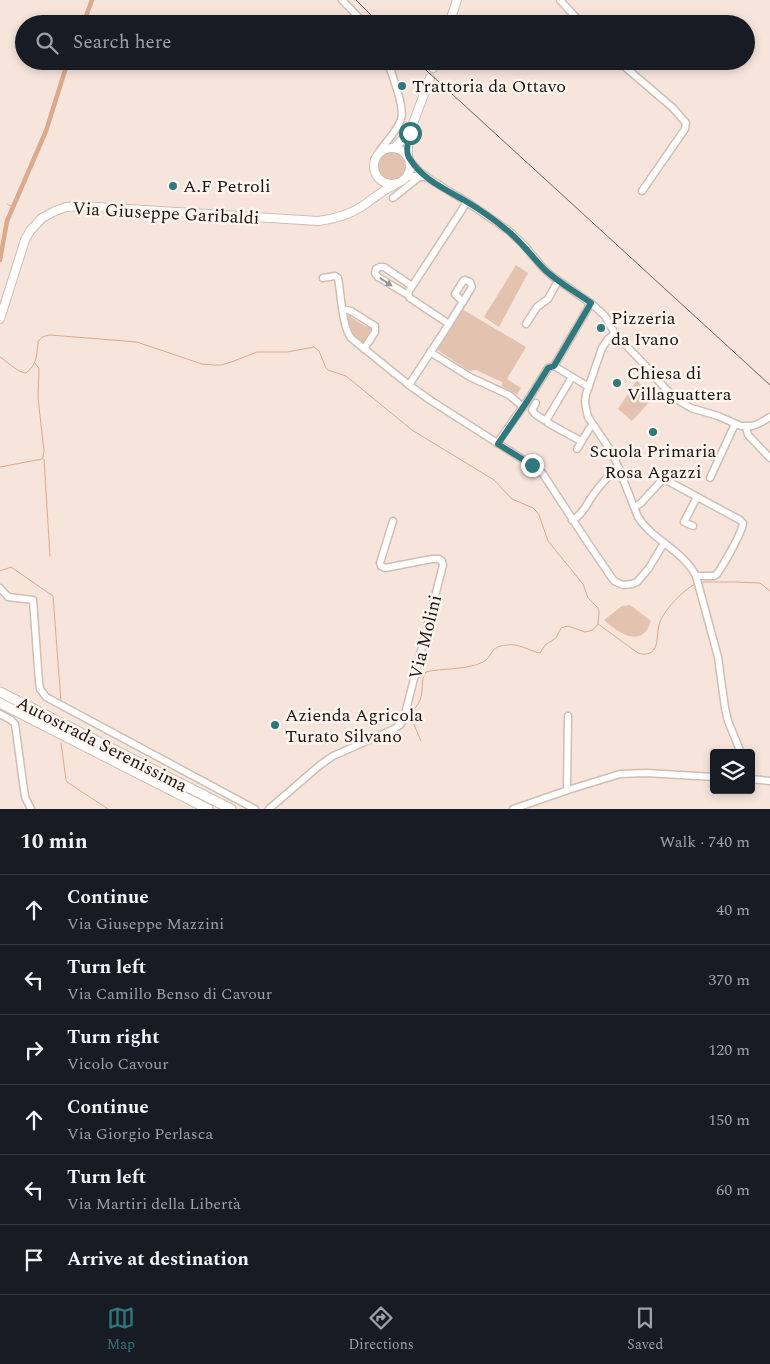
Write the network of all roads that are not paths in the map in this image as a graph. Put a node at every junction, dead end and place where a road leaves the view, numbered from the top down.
1 (342, 0) edge
2 (458, 0) edge
3 (560, 0) edge
4 (356, 15) edge
5 (452, 15) edge
6 (574, 15) edge
7 (391, 70) edge
8 (629, 70) edge
9 (430, 78) dead end
10 (411, 128) junction
11 (393, 133) junction
12 (402, 140) junction
13 (394, 148) junction
14 (377, 156) junction
15 (409, 158) junction
16 (422, 175) junction
17 (377, 176) junction
18 (408, 177) junction
19 (394, 185) junction
20 (642, 191) dead end
21 (393, 198) dead end
22 (369, 202) junction
23 (467, 202) junction
24 (323, 278) dead end
25 (558, 281) junction
26 (412, 286) junction
27 (408, 295) junction
28 (463, 302) dead end
29 (591, 303) junction
30 (343, 309) junction
31 (0, 319) edge
32 (448, 324) junction
33 (526, 324) dead end
34 (615, 334) junction
35 (364, 349) junction
36 (430, 352) junction
37 (554, 366) junction
38 (572, 377) junction
39 (409, 385) junction
40 (589, 387) junction
41 (536, 403) dead end
42 (523, 407) junction
43 (770, 417) edge
44 (547, 419) junction
45 (735, 424) junction
46 (593, 425) junction
47 (746, 427) junction
48 (581, 441) junction
49 (498, 444) junction
50 (577, 449) dead end
51 (770, 458) edge
52 (619, 468) junction
53 (710, 478) dead end
54 (697, 497) junction
55 (635, 507) junction
56 (572, 520) junction
57 (393, 522) dead end
58 (693, 526) dead end
59 (664, 543) junction
60 (696, 576) junction
61 (0, 588) edge
62 (0, 692) edge
63 (0, 703) edge
64 (0, 714) edge
65 (568, 716) dead end
66 (739, 749) edge
67 (710, 777) edge
68 (755, 779) edge
69 (770, 781) edge
70 (568, 790) junction
71 (31, 809) edge
72 (208, 809) edge
73 (231, 809) edge
74 (255, 809) edge
75 (269, 809) edge
76 (513, 809) edge

1 - 4 street
2 - 5 main road
3 - 6 street
7 - 11 street
8 - 20 street
9 - 10 main road
10 - 12 main road
10 - 15 main road
11 - 12 street
11 - 13 street
11 - 14 street
12 - 13 main road
13 - 14 main road
13 - 15 main road
14 - 17 main road
15 - 16 street
15 - 18 main road
16 - 18 street
16 - 21 street
16 - 23 street
17 - 19 main road
17 - 22 main road
18 - 19 main road
19 - 22 main road, Via Giuseppe Garibaldi
22 - 31 main road, Via Giuseppe Garibaldi
23 - 25 street
23 - 26 street
24 - 30 street
25 - 29 street
25 - 33 street
26 - 27 street
26 -> 27 street
27 - 32 street
28 - 32 street
29 - 34 street
29 - 37 street
30 - 35 street
30 - 35 street
32 - 36 street
34 - 40 street
34 - 45 street
35 - 39 street
36 - 39 street
36 - 42 street
37 - 38 street
37 - 42 street
38 - 40 street
38 - 44 street
39 - 49 street
40 - 46 street
41 - 44 street
42 - 49 street
43 - 47 street
44 - 48 street
45 - 47 street
45 - 53 street
46 - 48 street
46 - 52 street
47 - 51 street
48 - 50 street
49 - 56 street
52 - 55 street
52 - 56 street
54 - 55 street
54 - 58 street
54 - 60 street
55 - 59 street
56 - 59 street
57 - 75 street, Via Molini
59 - 60 street
60 - 66 street
61 - 74 street
62 - 73 highway, Autostrada Serenissima
63 - 72 highway, Autostrada Serenissima
64 - 71 street
65 - 70 street
67 - 70 street
68 - 69 street
70 - 76 street

